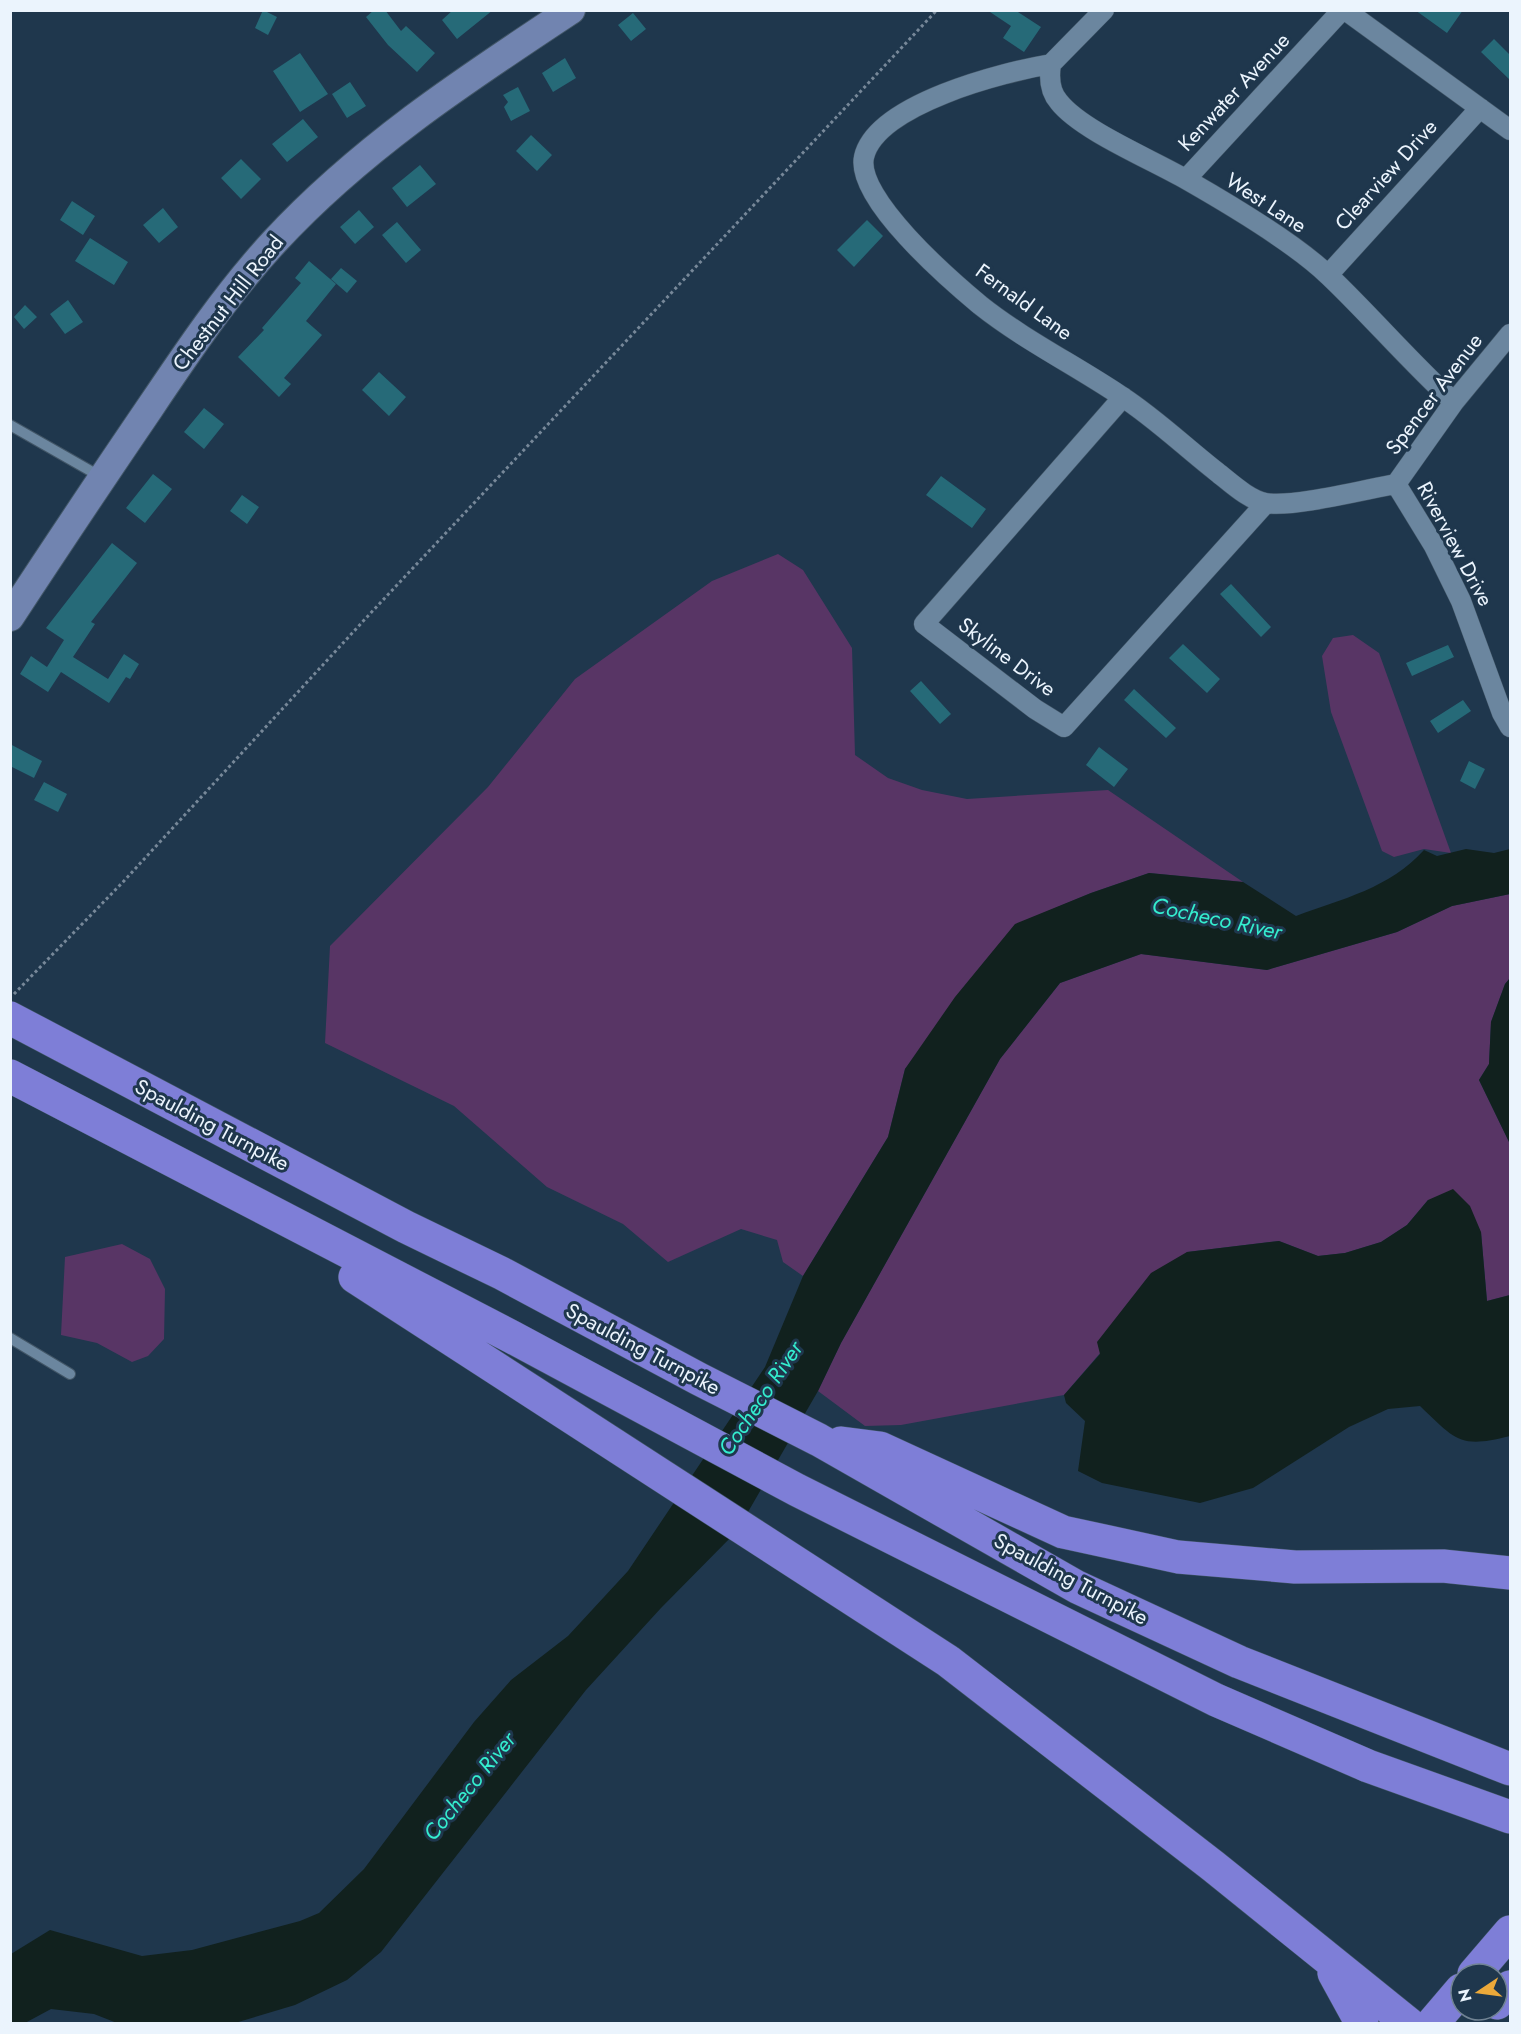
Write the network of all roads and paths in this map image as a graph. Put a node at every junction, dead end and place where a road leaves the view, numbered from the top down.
1 (571, 10) edge
2 (937, 10) edge
3 (1104, 10) edge
4 (1343, 10) edge
5 (1051, 64) junction
6 (1480, 108) junction
7 (1509, 126) edge
8 (1186, 179) junction
9 (1328, 275) junction
10 (1510, 334) edge
11 (1123, 397) junction
12 (1454, 402) junction
13 (10, 425) edge
14 (108, 481) junction
15 (1396, 484) junction
16 (1266, 503) junction
17 (10, 617) edge
18 (1510, 727) edge
19 (10, 998) edge
20 (10, 1018) edge
21 (19, 1080) edge
22 (180, 1163) junction
23 (10, 1338) edge
24 (70, 1374) dead end
25 (819, 1440) junction
26 (1510, 1566) edge
27 (1466, 1568) junction
28 (1510, 1573) edge
29 (1510, 1769) edge
30 (1510, 1818) edge
31 (1510, 1932) edge
32 (1322, 1954) junction
33 (1484, 1962) edge
34 (1449, 2004) edge
35 (1362, 2024) edge
36 (1409, 2024) edge
37 (1432, 2024) edge

1 - 14 street, Chestnut Hill Road
2 - 19 path
3 - 5 street
4 - 6 street
4 - 8 street, Kenwater Avenue
5 - 8 street, West Lane
5 - 11 street, Fernald Lane
6 - 7 street
6 - 9 street, Clearview Drive
8 - 9 street, West Lane
9 - 12 street, West Lane
10 - 12 street, Spencer Avenue
11 - 16 street, Fernald Lane
11 - 16 street, Skyline Drive
12 - 15 street, Spencer Avenue
13 - 14 lane
14 - 17 street, Chestnut Hill Road
15 - 16 street
15 - 18 street, Riverview Drive
20 - 25 highway, Spaulding Turnpike
21 - 22 highway, Spaulding Turnpike
22 - 30 highway, Spaulding Turnpike
22 - 32 highway
23 - 24 lane
25 - 27 highway
25 - 29 highway, Spaulding Turnpike
26 - 27 highway
27 - 28 highway
31 - 33 highway
32 - 35 highway
32 - 36 highway
34 - 37 highway

